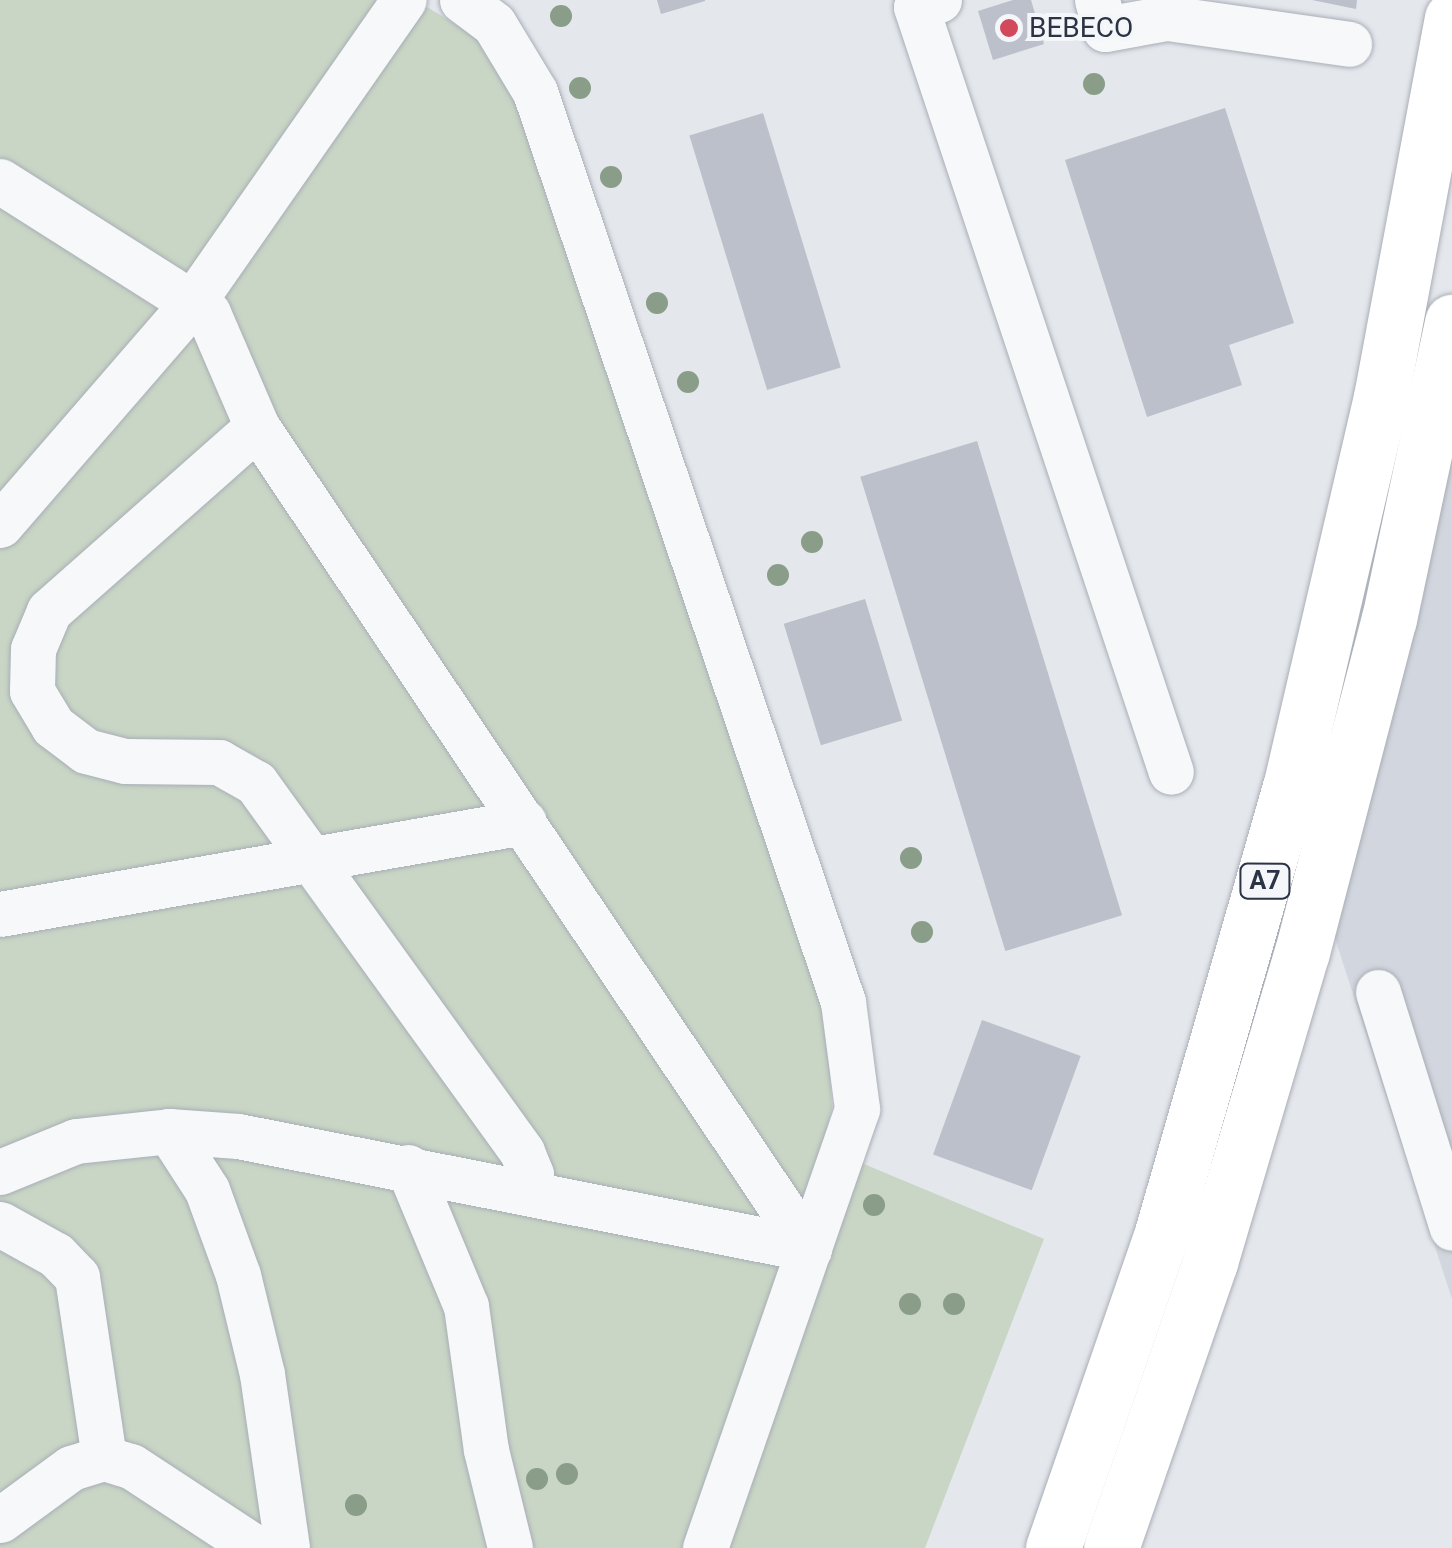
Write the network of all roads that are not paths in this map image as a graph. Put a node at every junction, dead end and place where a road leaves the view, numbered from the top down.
1 (404, 0) edge
2 (462, 0) edge
3 (939, 0) edge
4 (1097, 0) edge
5 (1452, 19) edge
6 (1349, 44) dead end
7 (0, 181) edge
8 (193, 302) junction
9 (1452, 322) edge
10 (257, 427) junction
11 (0, 525) edge
12 (1171, 772) dead end
13 (524, 822) junction
14 (312, 858) junction
15 (0, 914) edge
16 (1378, 992) dead end
17 (169, 1130) junction
18 (408, 1167) junction
19 (0, 1172) edge
20 (529, 1191) junction
21 (0, 1224) edge
22 (1452, 1228) edge
23 (809, 1248) junction
24 (104, 1458) junction
25 (0, 1520) edge
26 (256, 1548) edge
27 (287, 1548) edge
28 (510, 1548) edge
29 (705, 1548) edge
30 (1053, 1548) edge
31 (1111, 1548) edge

1 - 8 street
2 - 23 street
3 - 12 street
4 - 6 street
5 - 30 highway, A7
7 - 8 street
8 - 10 street
8 - 11 street
9 - 31 highway, A7
10 - 13 street
10 - 14 street
13 - 14 street
13 - 23 street
14 - 15 street
14 - 20 street
16 - 22 street
17 - 18 street
17 - 19 street
17 - 27 street
18 - 20 street
18 - 28 street
20 - 23 street
21 - 24 street
23 - 29 street
24 - 25 street
24 - 26 street

